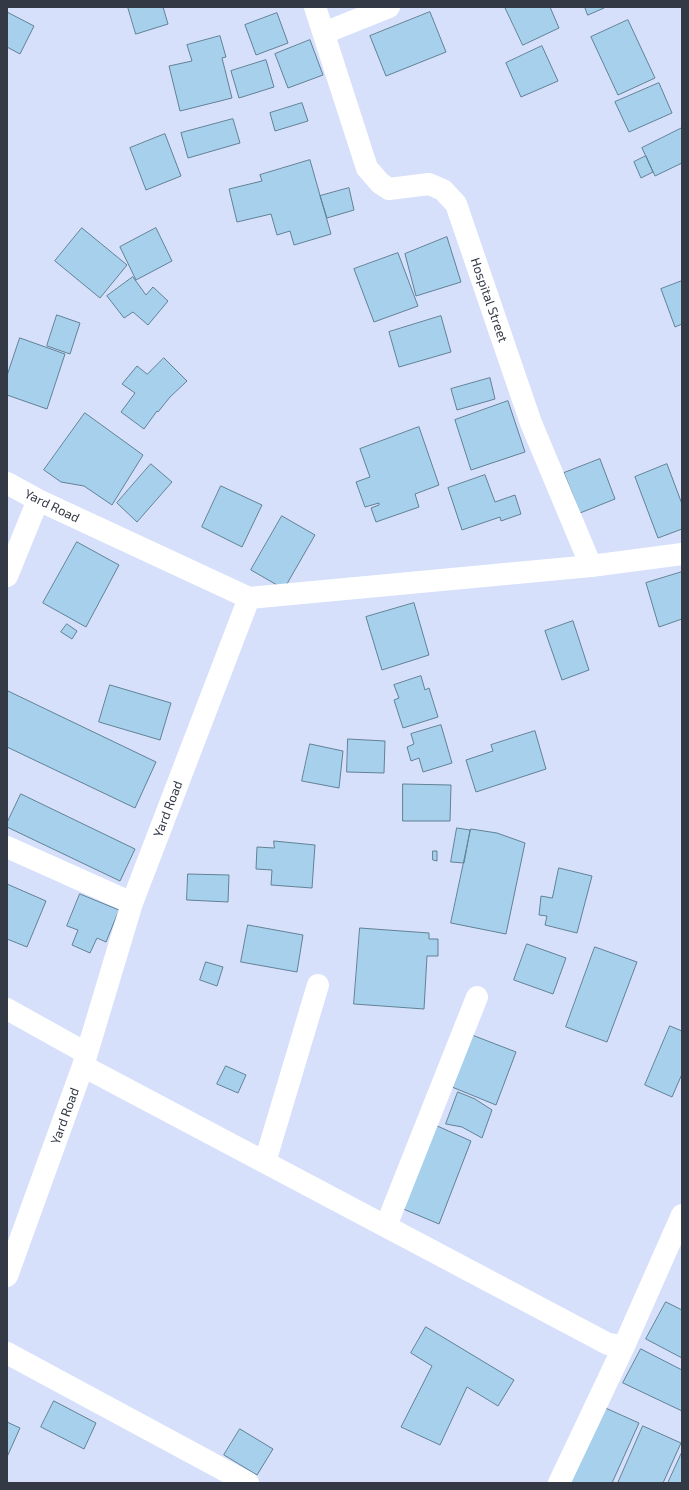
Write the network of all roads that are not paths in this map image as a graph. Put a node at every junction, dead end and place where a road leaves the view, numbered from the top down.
1 (315, 7) edge
2 (389, 7) edge
3 (324, 33) junction
4 (7, 483) edge
5 (38, 500) junction
6 (682, 554) edge
7 (591, 566) junction
8 (7, 576) edge
9 (250, 598) junction
10 (7, 847) edge
11 (132, 903) junction
12 (318, 985) dead end
13 (477, 998) dead end
14 (7, 1009) edge
15 (85, 1059) junction
16 (265, 1162) junction
17 (682, 1215) edge
18 (386, 1226) junction
19 (7, 1276) edge
20 (624, 1346) junction
21 (7, 1353) edge
22 (248, 1483) edge
23 (559, 1483) edge

1 - 3 street, Hospital Street
2 - 3 street
3 - 7 street, Hospital Street
4 - 5 street, Yard Road
5 - 8 street
5 - 9 street, Yard Road
6 - 7 street
7 - 9 street
9 - 11 street, Yard Road
10 - 11 street
11 - 15 street, Yard Road
12 - 16 street
13 - 18 street
14 - 15 street
15 - 16 street
15 - 19 street, Yard Road
16 - 18 street
17 - 20 street
18 - 20 street
20 - 23 street
21 - 22 street

